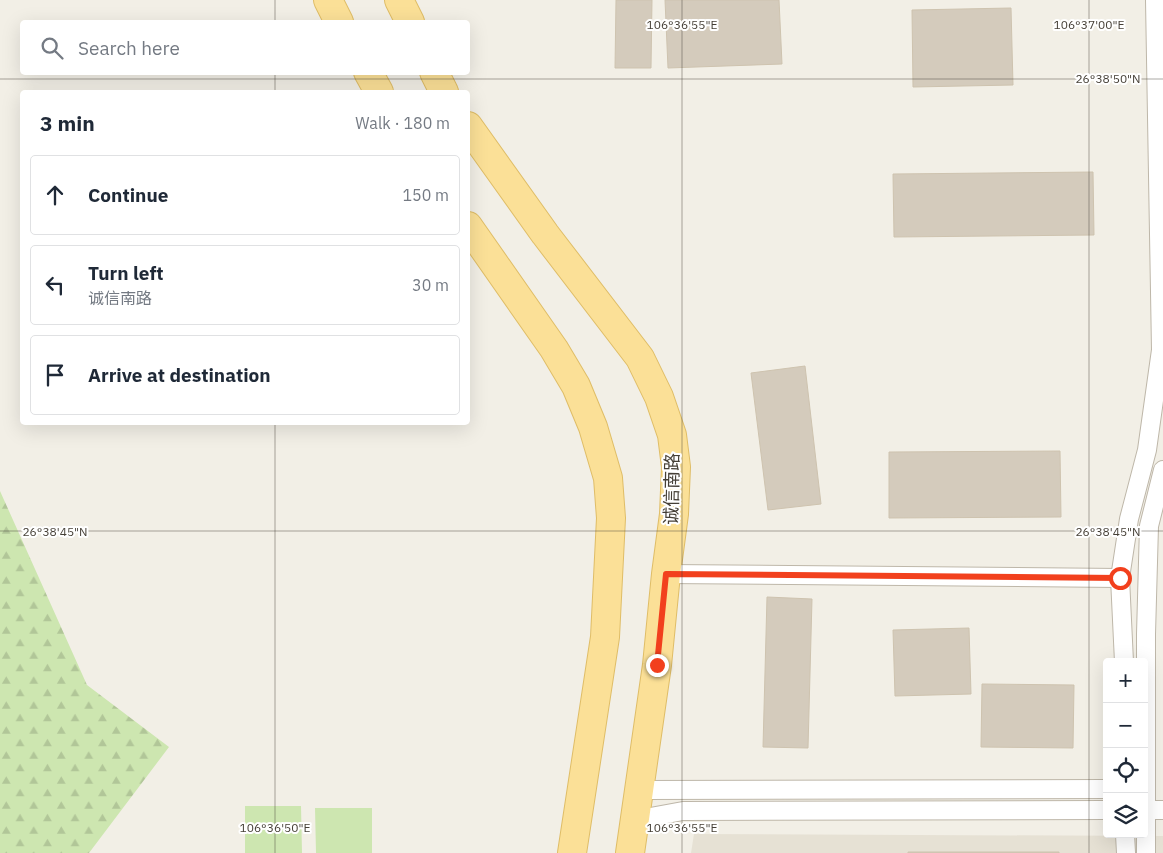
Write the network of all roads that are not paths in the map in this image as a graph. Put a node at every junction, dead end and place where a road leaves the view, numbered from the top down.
1 (328, 0) edge
2 (399, 0) edge
3 (1155, 0) edge
4 (338, 20) edge
5 (409, 20) edge
6 (370, 75) edge
7 (436, 75) edge
8 (378, 90) edge
9 (443, 90) edge
10 (470, 129) edge
11 (470, 229) edge
12 (1163, 470) edge
13 (666, 574) junction
14 (1120, 578) junction
15 (1124, 658) edge
16 (1103, 789) edge
17 (639, 790) junction
18 (1151, 790) edge
19 (1103, 810) edge
20 (1151, 810) edge
21 (634, 820) junction
22 (1125, 838) edge
23 (572, 853) edge
24 (630, 853) edge
25 (1126, 853) edge
26 (1146, 853) edge

1 - 4 main road
2 - 5 main road
3 - 14 street
6 - 8 main road
7 - 9 main road
10 - 13 main road, 诚信南路
11 - 23 main road
12 - 18 street
13 - 14 street
13 - 17 main road, 诚信南路
14 - 15 street
16 - 17 street
17 - 21 main road, 诚信南路
18 - 20 street
19 - 21 street
20 - 26 street
21 - 24 main road, 诚信南路
22 - 25 street

